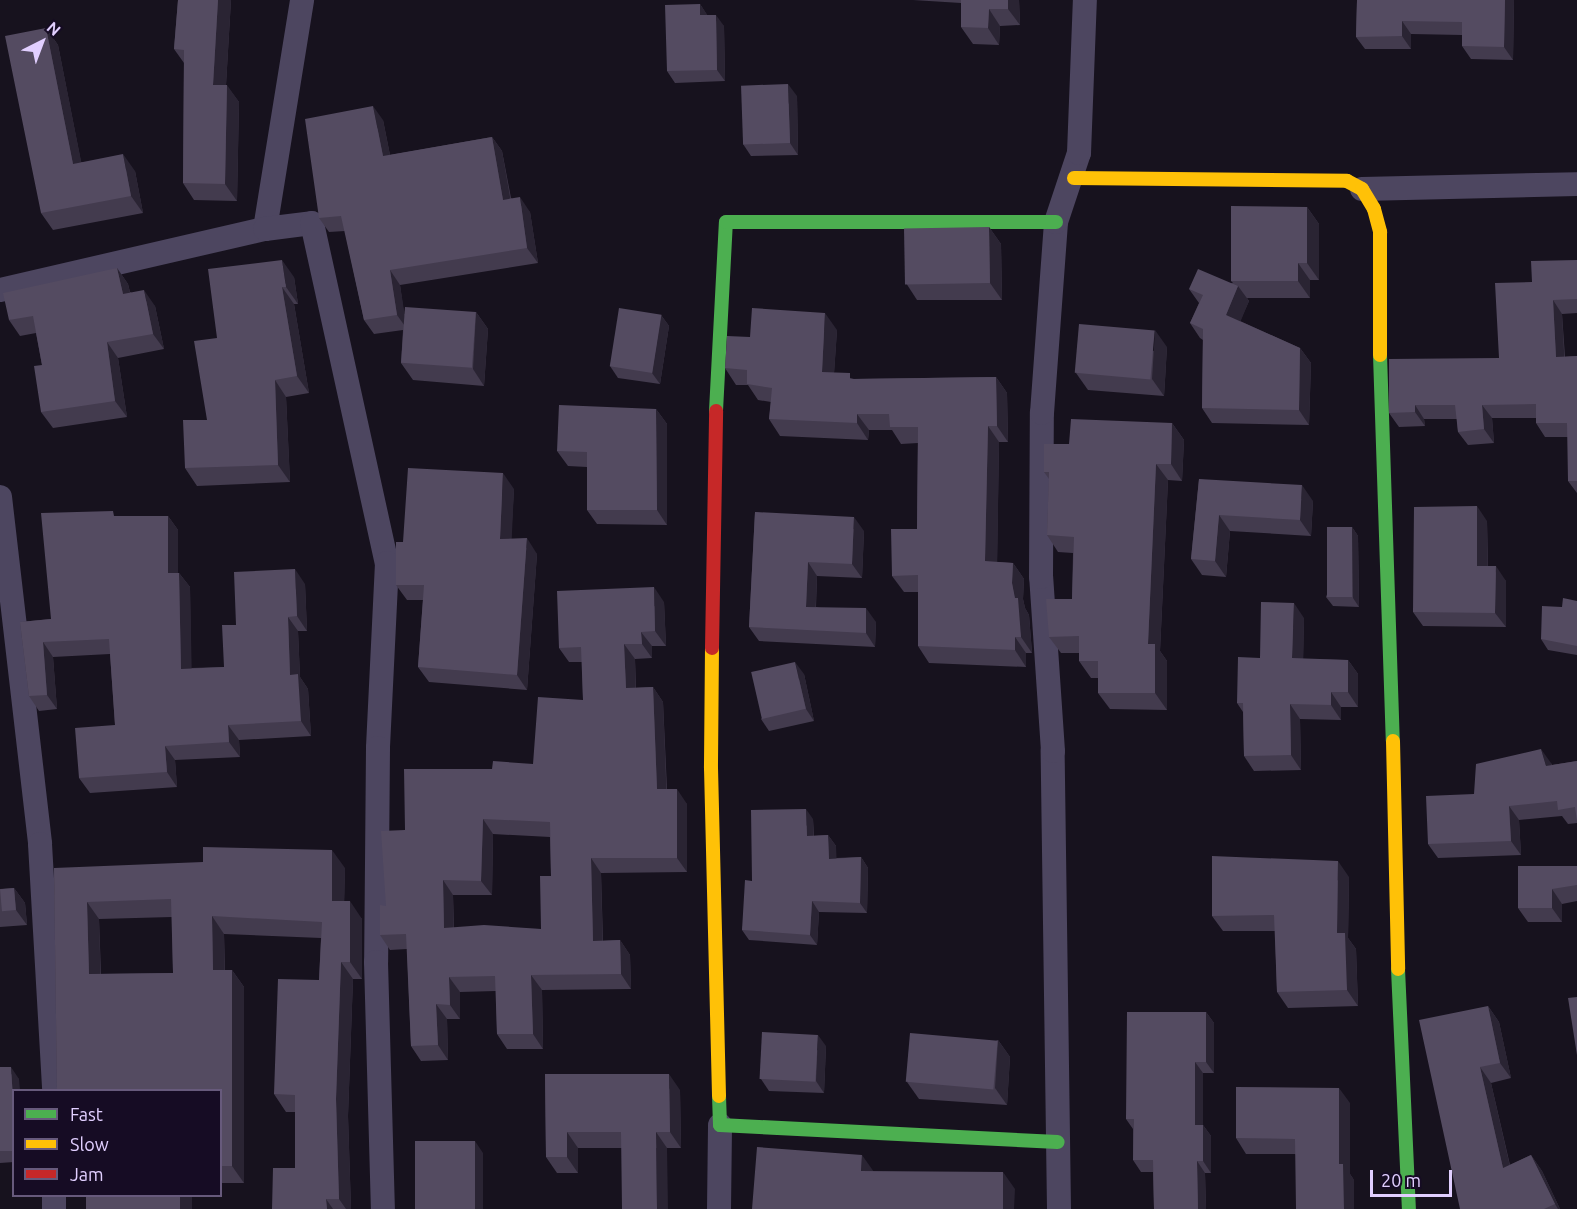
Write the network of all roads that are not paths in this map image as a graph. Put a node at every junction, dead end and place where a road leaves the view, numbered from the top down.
1 (302, 0) edge
2 (1085, 0) edge
3 (1074, 178) junction
4 (1577, 184) edge
5 (1362, 189) junction
6 (1056, 222) junction
7 (265, 229) junction
8 (0, 290) edge
9 (0, 497) edge
10 (54, 1089) edge
11 (720, 1125) junction
12 (1058, 1142) junction
13 (383, 1209) edge
14 (719, 1209) edge
15 (1059, 1209) edge
16 (1409, 1209) edge

1 - 7 street
2 - 3 street
3 - 5 street
3 - 6 street
4 - 5 street
5 - 16 street
6 - 11 street
6 - 12 street
7 - 8 street
7 - 13 street
9 - 10 street
11 - 12 street
11 - 14 street
12 - 15 street

